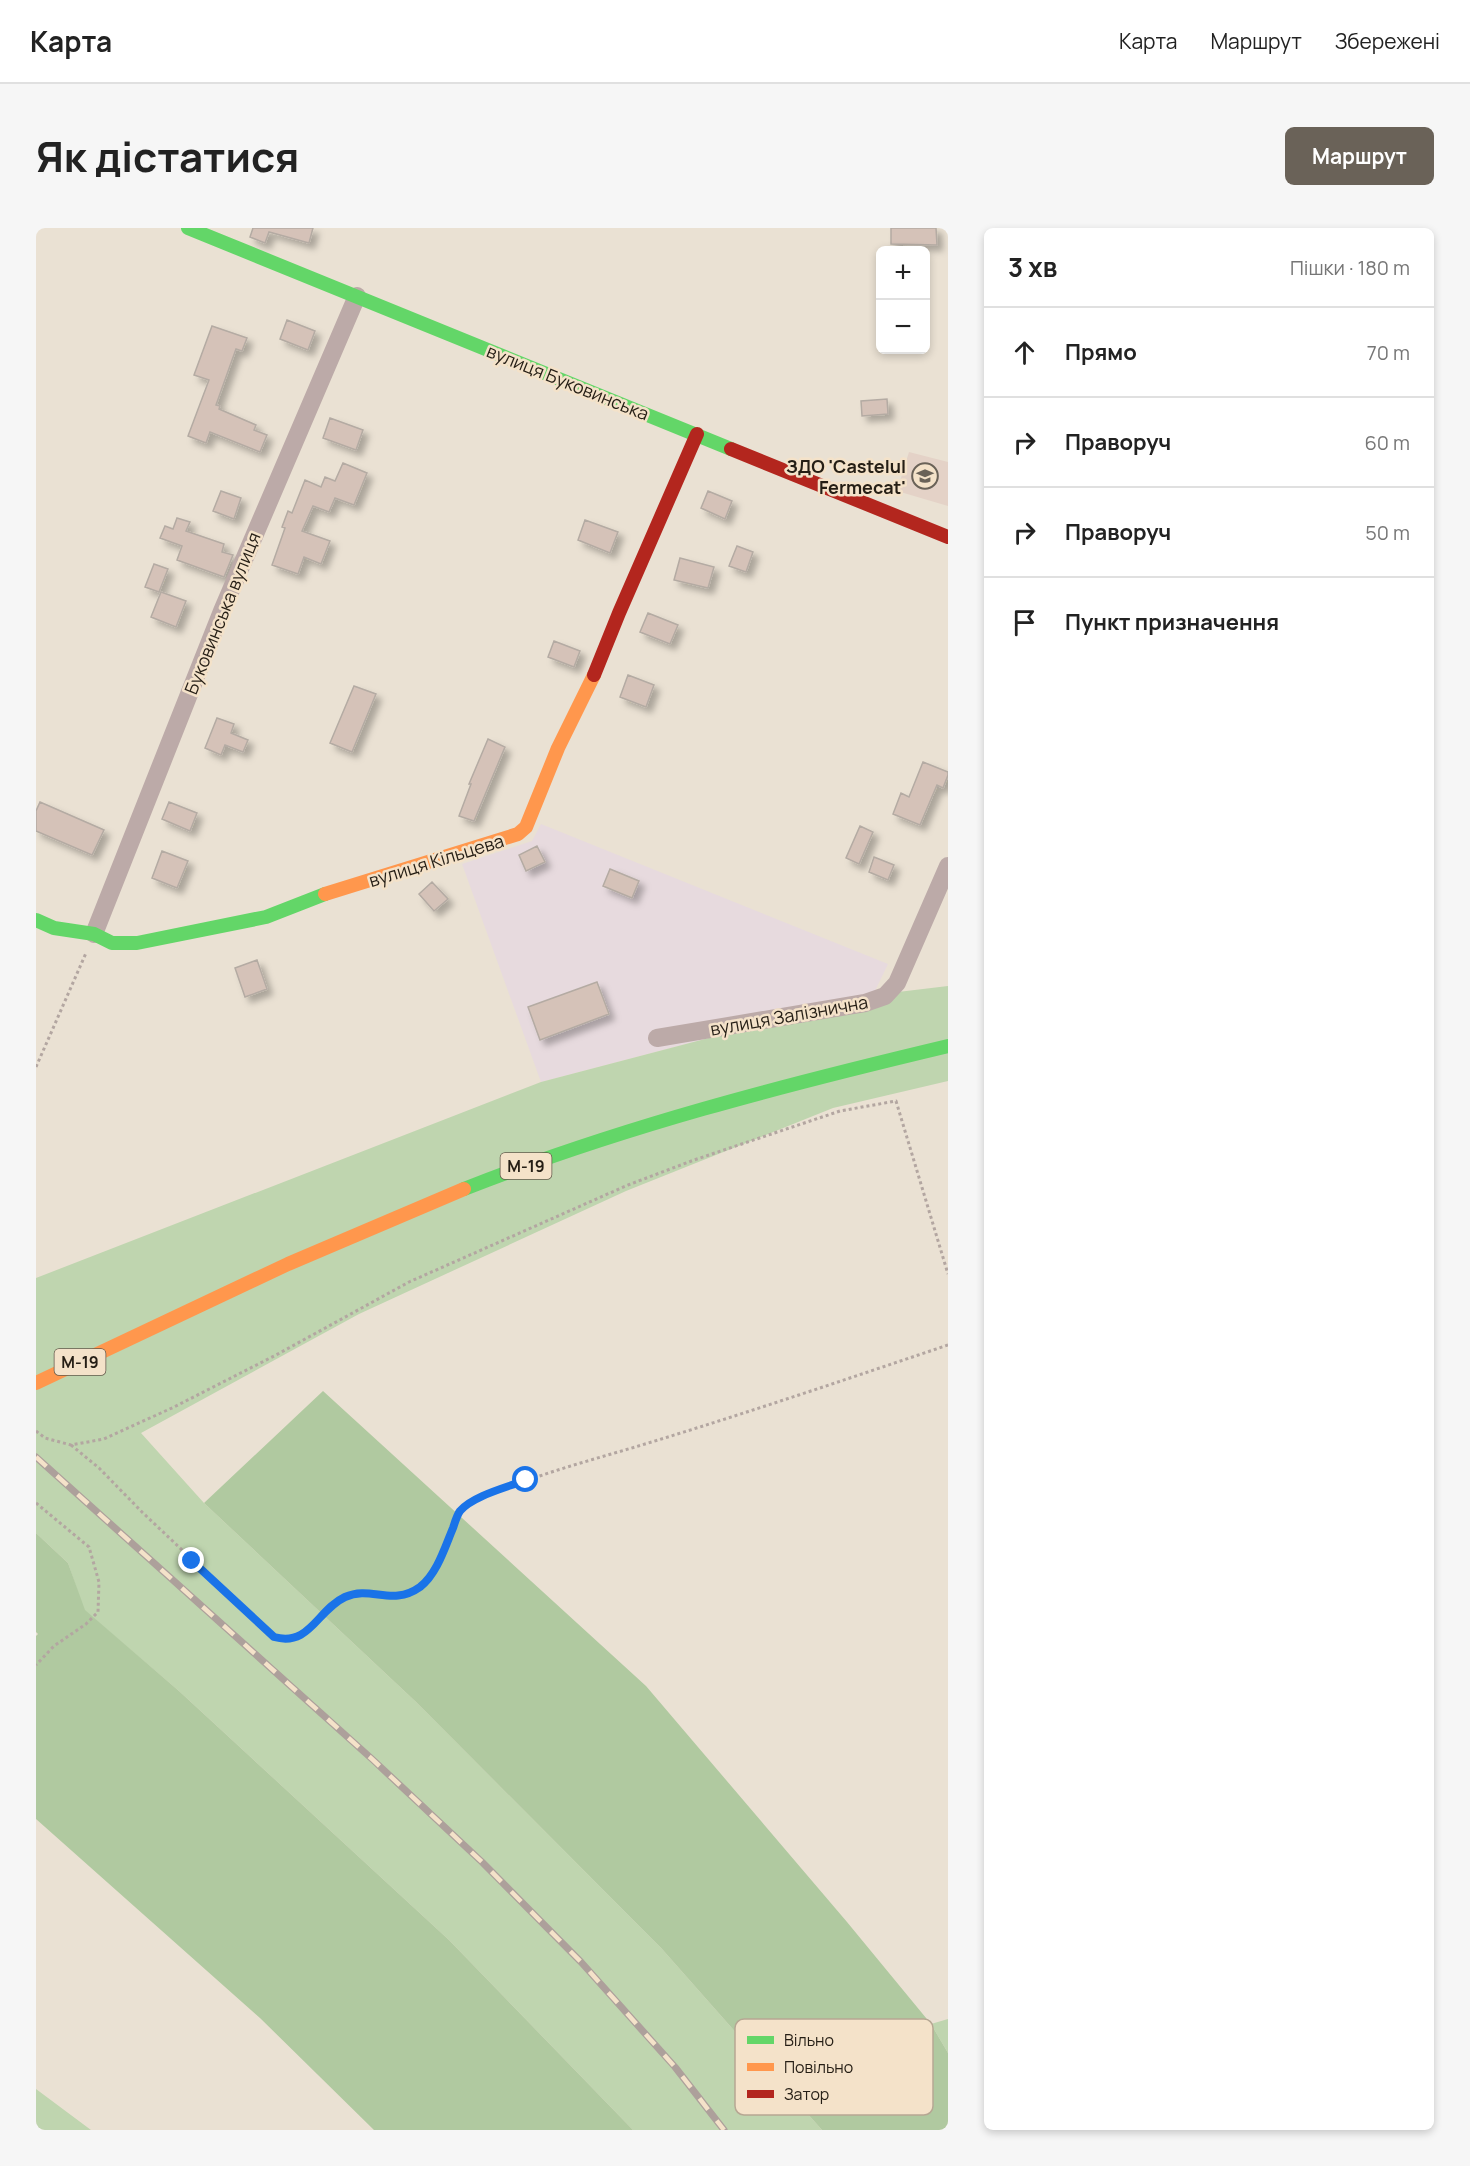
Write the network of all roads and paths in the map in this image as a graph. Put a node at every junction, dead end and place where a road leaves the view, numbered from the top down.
1 (188, 228) edge
2 (357, 296) junction
3 (697, 434) junction
4 (948, 537) edge
5 (948, 866) edge
6 (36, 920) edge
7 (94, 934) junction
8 (657, 1038) dead end
9 (948, 1047) edge
10 (36, 1067) edge
11 (948, 1274) edge
12 (948, 1345) edge
13 (36, 1383) edge
14 (36, 1431) edge
15 (71, 1444) junction
16 (36, 1503) edge
17 (36, 1665) edge

1 - 2 main road, вулиця Буковинська
2 - 3 main road, вулиця Буковинська
2 - 7 street, Буковинська вулиця
3 - 4 main road, вулиця Буковинська
3 - 7 main road, вулиця Кільцева
5 - 8 street, вулиця Залізнична
6 - 7 main road, вулиця Кільцева
7 - 10 path
9 - 13 main road, М-19
11 - 15 path
12 - 15 path
14 - 15 path
16 - 17 path

